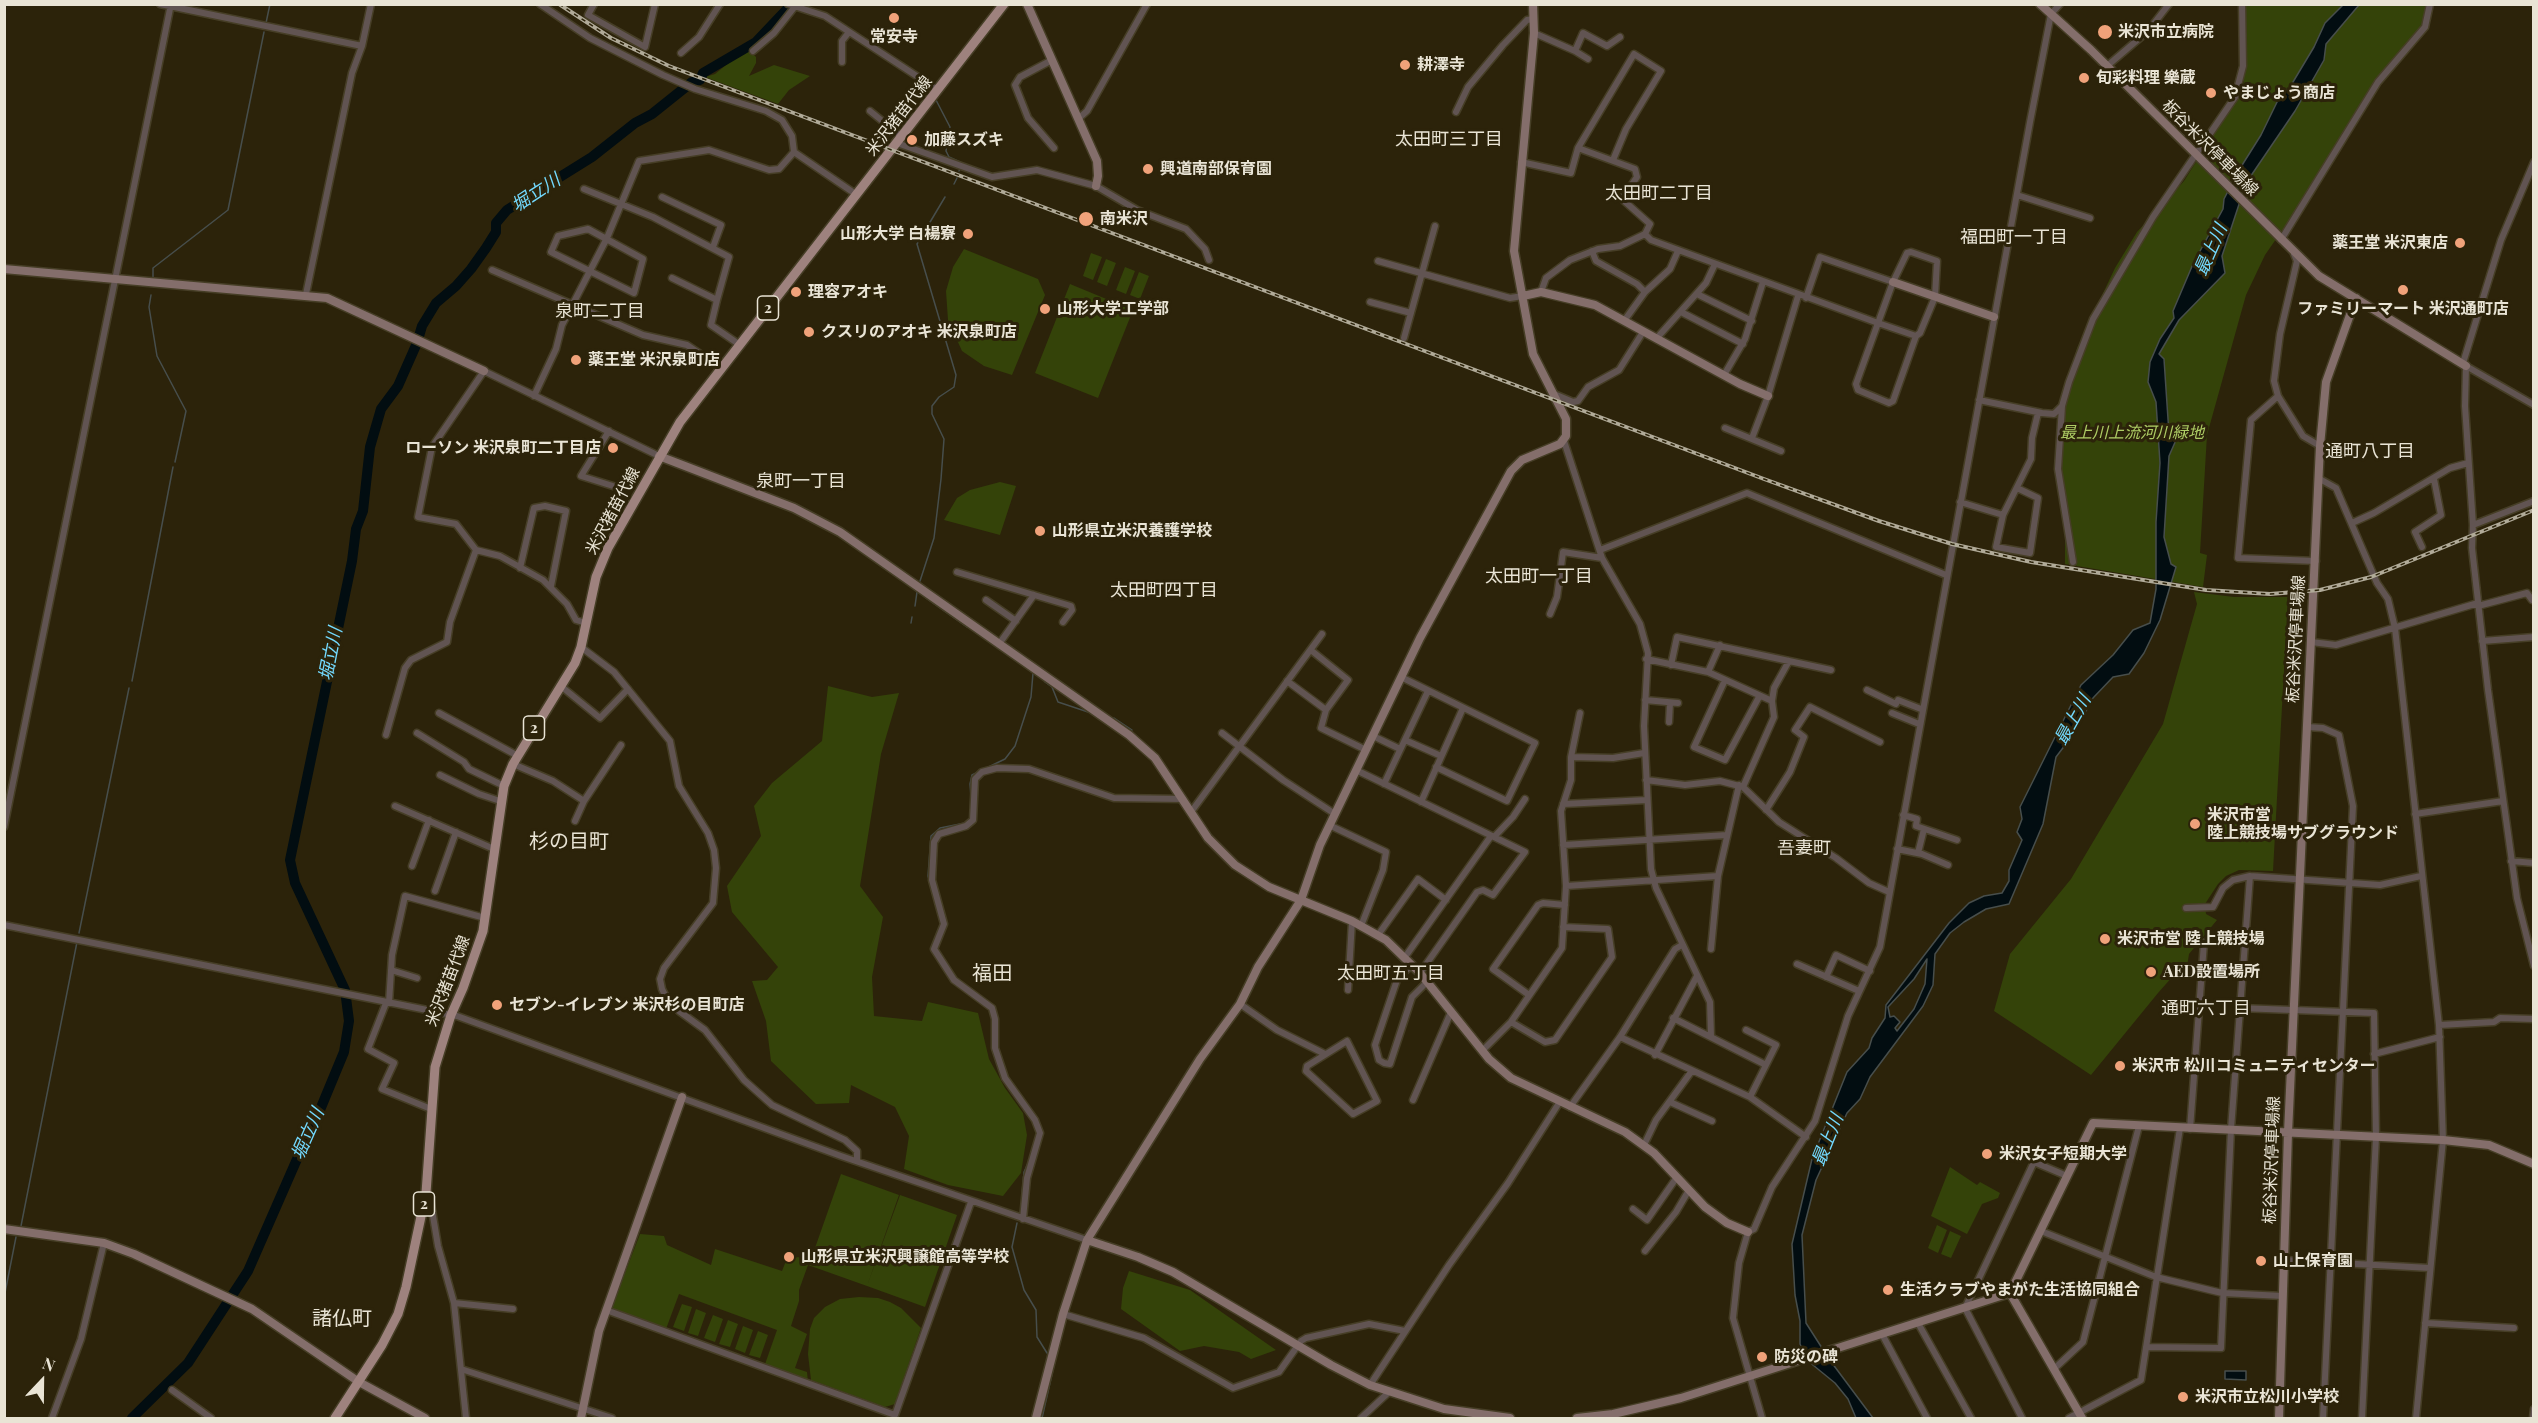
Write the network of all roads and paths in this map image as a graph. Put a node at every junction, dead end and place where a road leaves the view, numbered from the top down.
1 (160, 4) edge
2 (371, 4) edge
3 (540, 4) edge
4 (594, 4) edge
5 (655, 4) edge
6 (720, 4) edge
7 (819, 4) edge
8 (1004, 4) edge
9 (1027, 4) edge
10 (1147, 4) edge
11 (1533, 4) edge
12 (2040, 4) edge
13 (2060, 4) edge
14 (2169, 4) edge
15 (2242, 4) edge
16 (2430, 4) edge
17 (171, 6) edge
18 (794, 6) edge
19 (817, 12) junction
20 (2051, 14) junction
21 (1533, 19) junction
22 (849, 32) junction
23 (1534, 33) junction
24 (1620, 37) dead end
25 (362, 46) junction
26 (753, 51) dead end
27 (1575, 51) junction
28 (681, 53) dead end
29 (1588, 58) dead end
30 (1052, 60) junction
31 (842, 62) dead end
32 (2107, 66) junction
33 (938, 90) junction
34 (870, 111) dead end
35 (1456, 112) dead end
36 (1078, 119) junction
37 (899, 140) junction
38 (1054, 148) dead end
39 (1578, 148) junction
40 (794, 152) junction
41 (2198, 157) junction
42 (1613, 160) junction
43 (1521, 162) junction
44 (2534, 162) edge
45 (1096, 186) junction
46 (584, 189) dead end
47 (857, 195) junction
48 (2017, 195) junction
49 (662, 197) dead end
50 (622, 204) junction
51 (2090, 218) dead end
52 (1435, 226) dead end
53 (1645, 234) junction
54 (607, 238) junction
55 (2279, 238) junction
56 (713, 247) junction
57 (1592, 251) junction
58 (1678, 251) junction
59 (2294, 254) junction
60 (1209, 260) dead end
61 (1378, 261) dead end
62 (1715, 264) junction
63 (4, 269) edge
64 (492, 270) dead end
65 (590, 271) junction
66 (1421, 275) junction
67 (115, 278) junction
68 (672, 278) dead end
69 (1763, 282) junction
70 (1893, 282) junction
71 (1541, 292) junction
72 (1645, 292) junction
73 (306, 294) junction
74 (1697, 294) junction
75 (1523, 296) junction
76 (1798, 296) junction
77 (1935, 297) junction
78 (1806, 298) junction
79 (2356, 298) junction
80 (717, 300) junction
81 (1370, 302) dead end
82 (572, 304) junction
83 (1681, 312) junction
84 (1411, 313) junction
85 (1994, 317) junction
86 (1624, 321) junction
87 (1752, 321) junction
88 (1878, 323) junction
89 (1643, 332) junction
90 (1916, 336) junction
91 (1404, 338) dead end
92 (1656, 339) junction
93 (1743, 344) junction
94 (740, 345) junction
95 (2464, 364) junction
96 (721, 368) junction
97 (484, 371) junction
98 (1724, 375) junction
99 (1554, 394) junction
100 (534, 396) junction
101 (1768, 396) junction
102 (2278, 396) junction
103 (1979, 400) junction
104 (2534, 405) edge
105 (2062, 406) junction
106 (2038, 413) junction
107 (1725, 428) dead end
108 (609, 431) junction
109 (1752, 438) junction
110 (1564, 441) junction
111 (2320, 446) junction
112 (1781, 451) dead end
113 (659, 456) junction
114 (2468, 463) junction
115 (2318, 478) junction
116 (2434, 478) junction
117 (612, 486) dead end
118 (2017, 488) junction
119 (2534, 501) edge
120 (1960, 502) junction
121 (2003, 515) junction
122 (2352, 523) junction
123 (2473, 525) junction
124 (2422, 547) dead end
125 (476, 550) junction
126 (1600, 550) junction
127 (1602, 558) junction
128 (2316, 561) junction
129 (2073, 562) dead end
130 (520, 568) junction
131 (957, 572) dead end
132 (1946, 575) junction
133 (550, 586) junction
134 (1034, 595) junction
135 (986, 600) dead end
136 (2532, 600) dead end
137 (2478, 604) junction
138 (1550, 614) dead end
139 (1016, 621) junction
140 (1063, 622) dead end
141 (586, 623) junction
142 (2395, 628) junction
143 (1322, 634) dead end
144 (2534, 637) edge
145 (2482, 641) junction
146 (2311, 642) junction
147 (999, 644) junction
148 (1720, 645) junction
149 (581, 647) junction
150 (1312, 651) junction
151 (1646, 659) junction
152 (1789, 661) junction
153 (1671, 665) junction
154 (1831, 670) dead end
155 (1708, 672) junction
156 (1401, 677) junction
157 (1287, 681) junction
158 (1725, 681) junction
159 (562, 687) junction
160 (628, 689) junction
161 (1867, 690) dead end
162 (1428, 691) junction
163 (1760, 697) junction
164 (1645, 700) junction
165 (1772, 701) junction
166 (1670, 703) junction
167 (1678, 704) dead end
168 (1463, 708) junction
169 (1921, 709) junction
170 (1326, 710) junction
171 (439, 713) dead end
172 (1580, 713) dead end
173 (1892, 713) dead end
174 (1669, 722) dead end
175 (1919, 724) junction
176 (2307, 727) junction
177 (417, 733) dead end
178 (1222, 733) dead end
179 (386, 735) dead end
180 (1372, 736) junction
181 (1405, 740) junction
182 (1880, 742) dead end
183 (621, 745) dead end
184 (1240, 747) junction
185 (1400, 749) junction
186 (1366, 750) junction
187 (1644, 753) junction
188 (1441, 756) junction
189 (1571, 757) junction
190 (515, 760) junction
191 (1436, 767) junction
192 (1356, 770) junction
193 (440, 775) dead end
194 (1646, 780) junction
195 (1384, 784) junction
196 (504, 786) junction
197 (1741, 786) junction
198 (1183, 799) junction
199 (1525, 799) dead end
200 (1647, 800) junction
201 (500, 801) junction
202 (584, 801) junction
203 (2502, 801) junction
204 (1421, 802) junction
205 (1563, 804) junction
206 (395, 806) dead end
207 (1766, 810) junction
208 (1191, 812) junction
209 (1335, 814) junction
210 (2415, 814) junction
211 (1903, 815) junction
212 (429, 820) junction
213 (575, 821) dead end
214 (1329, 825) junction
215 (4, 827) edge
216 (1924, 829) junction
217 (456, 832) junction
218 (1492, 836) junction
219 (1726, 836) junction
220 (1650, 839) junction
221 (1956, 840) dead end
222 (1563, 845) junction
223 (494, 849) junction
224 (1897, 849) junction
225 (1918, 853) junction
226 (2511, 861) junction
227 (2534, 863) edge
228 (1948, 865) dead end
229 (412, 866) dead end
230 (1718, 876) junction
231 (2250, 876) junction
232 (2421, 876) junction
233 (2299, 879) junction
234 (1653, 880) junction
235 (2348, 882) junction
236 (1566, 886) junction
237 (435, 891) dead end
238 (1889, 892) junction
239 (1300, 900) junction
240 (1446, 900) junction
241 (1564, 905) junction
242 (2186, 908) dead end
243 (485, 918) junction
244 (1352, 921) junction
245 (4, 925) edge
246 (1361, 926) junction
247 (1563, 927) junction
248 (1378, 935) junction
249 (2244, 942) junction
250 (1682, 945) junction
251 (1711, 948) dead end
252 (1405, 957) junction
253 (1412, 964) junction
254 (1797, 964) dead end
255 (2534, 966) edge
256 (391, 970) junction
257 (1870, 970) junction
258 (1420, 973) junction
259 (1697, 976) junction
260 (1826, 977) junction
261 (417, 978) dead end
262 (1427, 982) junction
263 (1348, 990) dead end
264 (1859, 991) junction
265 (1529, 995) junction
266 (388, 1003) junction
267 (1240, 1004) junction
268 (2239, 1008) junction
269 (2294, 1011) junction
270 (1451, 1012) junction
271 (2341, 1012) junction
272 (451, 1015) junction
273 (1673, 1018) junction
274 (2534, 1019) edge
275 (1511, 1022) junction
276 (2439, 1025) junction
277 (1746, 1030) dead end
278 (1711, 1036) junction
279 (1620, 1037) junction
280 (2440, 1037) junction
281 (1482, 1051) junction
282 (1325, 1054) junction
283 (2374, 1054) junction
284 (1655, 1055) junction
285 (1766, 1065) junction
286 (1691, 1072) junction
287 (682, 1097) junction
288 (1750, 1098) junction
289 (1413, 1100) dead end
290 (1670, 1102) junction
291 (1559, 1103) junction
292 (1570, 1107) junction
293 (431, 1109) junction
294 (1712, 1121) dead end
295 (2139, 1126) junction
296 (2185, 1128) junction
297 (2230, 1129) junction
298 (2288, 1133) junction
299 (2337, 1136) junction
300 (1806, 1137) junction
301 (2376, 1137) junction
302 (2443, 1140) junction
303 (1644, 1144) junction
304 (857, 1161) junction
305 (2534, 1164) edge
306 (2067, 1176) junction
307 (1677, 1177) junction
308 (1689, 1190) junction
309 (426, 1193) junction
310 (971, 1202) junction
311 (1633, 1209) dead end
312 (1023, 1219) junction
313 (4, 1229) edge
314 (2041, 1231) junction
315 (1748, 1232) junction
316 (1087, 1240) junction
317 (104, 1243) junction
318 (1645, 1251) dead end
319 (2105, 1258) junction
320 (2284, 1260) junction
321 (2330, 1263) junction
322 (2370, 1265) junction
323 (2430, 1268) junction
324 (2156, 1277) junction
325 (2010, 1293) junction
326 (2222, 1293) junction
327 (2283, 1296) junction
328 (454, 1303) junction
329 (1965, 1308) junction
330 (513, 1309) dead end
331 (606, 1310) junction
332 (1063, 1314) junction
333 (1918, 1323) junction
334 (2425, 1323) junction
335 (2514, 1328) dead end
336 (1405, 1331) junction
337 (1882, 1334) junction
338 (1297, 1346) junction
339 (2146, 1347) junction
340 (461, 1369) junction
341 (2054, 1370) junction
342 (1750, 1376) junction
343 (359, 1382) junction
344 (1370, 1385) junction
345 (172, 1390) dead end
346 (1389, 1392) junction
347 (584, 1408) junction
348 (2534, 1409) edge
349 (2081, 1416) edge
350 (52, 1419) edge
351 (211, 1419) edge
352 (335, 1419) edge
353 (425, 1419) edge
354 (465, 1419) edge
355 (581, 1419) edge
356 (612, 1419) edge
357 (1036, 1419) edge
358 (1361, 1419) edge
359 (1509, 1419) edge
360 (1577, 1419) edge
361 (1762, 1419) edge
362 (1927, 1419) edge
363 (1971, 1419) edge
364 (2022, 1419) edge
365 (2069, 1419) edge
366 (2279, 1419) edge
367 (2323, 1419) edge
368 (2362, 1419) edge
369 (2416, 1419) edge
370 (2533, 1419) edge

1 - 17 street
2 - 25 street
3 - 40 street
4 - 5 street
6 - 28 street
7 - 19 street
8 - 33 main road, 米沢猪苗代線 / 2
9 - 30 street
10 - 36 street
11 - 21 street
12 - 20 street, 板谷米沢停車場線
13 - 20 street
14 - 32 street
15 - 41 street
16 - 55 street
17 - 25 street
17 - 67 street
18 - 19 street
18 - 26 street
19 - 22 street
20 - 32 street, 板谷米沢停車場線
20 - 48 street
21 - 23 street
21 - 35 street
22 - 31 street
22 - 33 street
23 - 27 street
23 - 43 street
24 - 27 street
25 - 73 street
27 - 29 street
30 - 36 street
30 - 38 street
32 - 41 street, 板谷米沢停車場線
33 - 37 main road, 米沢猪苗代線 / 2
34 - 37 street
36 - 45 street
37 - 45 street
37 - 47 main road, 米沢猪苗代線 / 2
39 - 42 street
39 - 42 street
39 - 43 street
40 - 47 street
40 - 50 street
41 - 55 street, 板谷米沢停車場線
41 - 105 street
42 - 53 street
43 - 75 street
44 - 95 street
45 - 60 street
46 - 50 street
47 - 94 main road, 米沢猪苗代線 / 2
48 - 51 street
48 - 85 street
49 - 56 street
50 - 54 street
50 - 56 street
52 - 66 street
53 - 57 street
53 - 58 street
54 - 65 street
54 - 65 street
54 - 65 street
55 - 59 street, 板谷米沢停車場線
56 - 80 street
57 - 71 street
57 - 72 street
58 - 62 street
58 - 72 street
59 - 79 street, 板谷米沢停車場線
59 - 102 street
61 - 66 street
62 - 69 street
62 - 74 street
63 - 67 street
64 - 82 street
65 - 82 street
66 - 75 street
66 - 84 street
67 - 73 street
67 - 215 street
68 - 80 street
69 - 76 street
69 - 87 street
70 - 77 street
70 - 77 street
70 - 78 street
70 - 88 street
71 - 75 street
71 - 86 street
72 - 86 street
73 - 97 street
74 - 83 street
74 - 87 street
75 - 99 street
76 - 78 street
76 - 101 street
77 - 85 street
77 - 90 street
78 - 88 street
79 - 95 street
79 - 111 street, 板谷米沢停車場線
80 - 94 street
81 - 84 street
82 - 96 street
82 - 100 street
83 - 92 street
83 - 93 street
84 - 91 street
85 - 103 street
86 - 89 street
87 - 93 street
88 - 90 street
88 - 90 street
89 - 92 street
89 - 99 street
92 - 98 street
93 - 98 street
94 - 96 main road, 米沢猪苗代線 / 2
95 - 104 street
95 - 114 street
96 - 113 main road, 米沢猪苗代線 / 2
97 - 100 street
97 - 125 street
98 - 101 street
99 - 110 street
100 - 108 street
101 - 109 street
102 - 111 street
102 - 128 street
103 - 106 street
103 - 120 street
105 - 106 street
105 - 129 street
106 - 118 street
107 - 109 street
108 - 113 street
108 - 117 street
109 - 112 street
110 - 126 street
110 - 156 street
111 - 115 street, 板谷米沢停車場線
113 - 141 main road, 米沢猪苗代線 / 2
113 - 147 street
114 - 116 street
114 - 123 street
115 - 122 street
115 - 128 street, 板谷米沢停車場線
116 - 122 street
116 - 124 street
118 - 121 street
118 - 121 street
119 - 123 street
120 - 121 street
120 - 132 street
122 - 142 street
123 - 137 street
125 - 130 street
125 - 179 street
126 - 127 street
126 - 132 street
127 - 138 street
127 - 151 street
128 - 146 street, 板谷米沢停車場線
130 - 133 street
130 - 133 street
131 - 134 street
132 - 169 street
133 - 141 street
134 - 139 street
134 - 140 street
135 - 139 street
136 - 137 street
137 - 142 street
137 - 145 street
139 - 147 street
141 - 149 main road, 米沢猪苗代線 / 2
142 - 146 street
142 - 210 street
143 - 150 street
144 - 145 street
145 - 203 street
146 - 176 street, 板谷米沢停車場線
147 - 198 street
148 - 152 street
148 - 153 street
148 - 155 street
149 - 159 main road, 米沢猪苗代線 / 2
149 - 160 street
150 - 157 street
150 - 170 street
151 - 153 street
151 - 164 street
152 - 154 street
152 - 165 street
153 - 155 street
155 - 158 street
156 - 162 street
156 - 180 street
157 - 170 street
157 - 184 street
158 - 163 street
158 - 163 street
159 - 160 street
159 - 190 main road, 米沢猪苗代線 / 2
160 - 304 street
161 - 169 street
162 - 168 street
162 - 181 street
163 - 165 street
164 - 166 street
164 - 187 street
165 - 197 street
166 - 167 street
166 - 174 street
168 - 188 street
168 - 191 street
169 - 175 street
170 - 186 street
171 - 190 street
172 - 189 street
173 - 175 street
175 - 211 street
176 - 233 street, 板谷米沢停車場線
176 - 235 street
177 - 196 street
178 - 184 street
180 - 185 street
180 - 186 street
181 - 185 street
181 - 188 street
182 - 207 street
183 - 202 street
184 - 208 street
184 - 209 street
185 - 195 street
186 - 192 street
187 - 189 street
187 - 194 street
188 - 191 street
189 - 205 street
190 - 196 main road, 米沢猪苗代線 / 2
190 - 202 street
191 - 204 street
192 - 195 street
192 - 209 street
193 - 201 street
194 - 197 street
194 - 200 street
195 - 204 street
196 - 201 main road, 米沢猪苗代線 / 2
197 - 207 street
197 - 219 street
198 - 208 street
198 - 312 street
199 - 218 street
200 - 205 street
200 - 220 street
201 - 223 main road, 米沢猪苗代線 / 2
202 - 213 street
203 - 210 street
203 - 226 street
204 - 218 street
205 - 222 street
206 - 212 street
207 - 238 street
208 - 239 street
209 - 214 street
210 - 232 street
211 - 216 street
211 - 224 street
212 - 217 street
212 - 229 street
214 - 239 street
214 - 246 street
216 - 221 street
216 - 225 street
217 - 223 street
217 - 237 street
218 - 240 street
218 - 258 street
219 - 220 street
219 - 230 street
220 - 222 street
220 - 234 street
222 - 236 street
223 - 243 main road, 米沢猪苗代線 / 2
224 - 225 street
224 - 238 street
225 - 228 street
226 - 227 street
226 - 255 street
230 - 234 street
230 - 251 street
231 - 233 street
231 - 242 street
231 - 249 street
232 - 235 street
232 - 276 street
233 - 235 street
233 - 269 street, 板谷米沢停車場線
234 - 236 street
234 - 250 street
235 - 271 street
236 - 241 street
238 - 257 street
239 - 244 street
239 - 267 street
240 - 248 street
240 - 252 street
241 - 247 street
241 - 265 street
243 - 256 street
243 - 272 main road, 米沢猪苗代線 / 2
244 - 246 street
244 - 263 street
245 - 266 street
246 - 248 street
247 - 265 street
247 - 275 street
248 - 252 street
249 - 268 street
249 - 296 street
250 - 259 street
250 - 279 street
252 - 253 street
253 - 258 street
253 - 262 street
254 - 260 street
256 - 261 street
256 - 266 street
257 - 260 street
257 - 264 street
258 - 262 street
259 - 273 street
259 - 278 street
260 - 264 street
262 - 270 street
264 - 300 street
265 - 275 street
266 - 272 street
266 - 293 street
267 - 282 street
267 - 316 street
268 - 269 street
268 - 297 street
269 - 271 street
269 - 298 street, 板谷米沢停車場線
270 - 281 street
270 - 289 street
271 - 283 street
271 - 299 street
272 - 287 street
272 - 293 main road, 米沢猪苗代線 / 2
273 - 278 street
273 - 284 street
274 - 276 street
275 - 281 street
276 - 280 street
277 - 285 street
278 - 285 street
279 - 284 street
279 - 292 street
280 - 283 street
280 - 302 street
281 - 291 street
282 - 282 street
283 - 301 street
284 - 286 street
285 - 288 street
286 - 288 street
286 - 290 street
287 - 304 street
287 - 331 street
288 - 300 street
290 - 294 street
290 - 303 street
291 - 292 street
291 - 336 street
292 - 303 street
293 - 309 main road, 米沢猪苗代線 / 2
295 - 296 street
295 - 306 street
295 - 319 street
296 - 297 street
296 - 324 street
297 - 298 street
297 - 326 street
298 - 299 street
298 - 320 street, 板谷米沢停車場線
299 - 301 street
299 - 321 street
300 - 315 street
301 - 302 street
301 - 322 street
302 - 305 street
302 - 323 street
303 - 307 street
304 - 310 street
306 - 314 street
306 - 329 street
307 - 308 street
307 - 311 street
308 - 315 street
308 - 318 street
309 - 328 street
309 - 343 main road, 米沢猪苗代線 / 2
310 - 312 street
310 - 331 street
312 - 316 street
313 - 317 street
314 - 319 street
314 - 325 street
315 - 342 street
316 - 332 street
316 - 338 street
317 - 343 street
317 - 350 street
319 - 324 street
319 - 341 street
320 - 321 street
320 - 327 street, 板谷米沢停車場線
321 - 322 street
321 - 367 street
322 - 323 street
322 - 368 street
323 - 334 street
324 - 326 street
324 - 339 street
325 - 329 street
325 - 341 street
326 - 327 street
326 - 339 street
327 - 366 street, 板谷米沢停車場線
328 - 330 street
328 - 340 street
329 - 333 street
329 - 364 street
331 - 347 street
332 - 338 street
332 - 357 street
333 - 337 street
333 - 363 street
334 - 335 street
334 - 369 street
336 - 338 street
336 - 344 street
337 - 342 street
337 - 362 street
338 - 344 street
339 - 349 street
340 - 347 street
340 - 354 street
341 - 349 street
342 - 360 street
342 - 361 street
343 - 352 main road, 米沢猪苗代線 / 2
343 - 353 street
344 - 346 street
345 - 351 street
346 - 358 street
346 - 359 street
347 - 355 street
347 - 356 street
348 - 370 street
349 - 365 street

